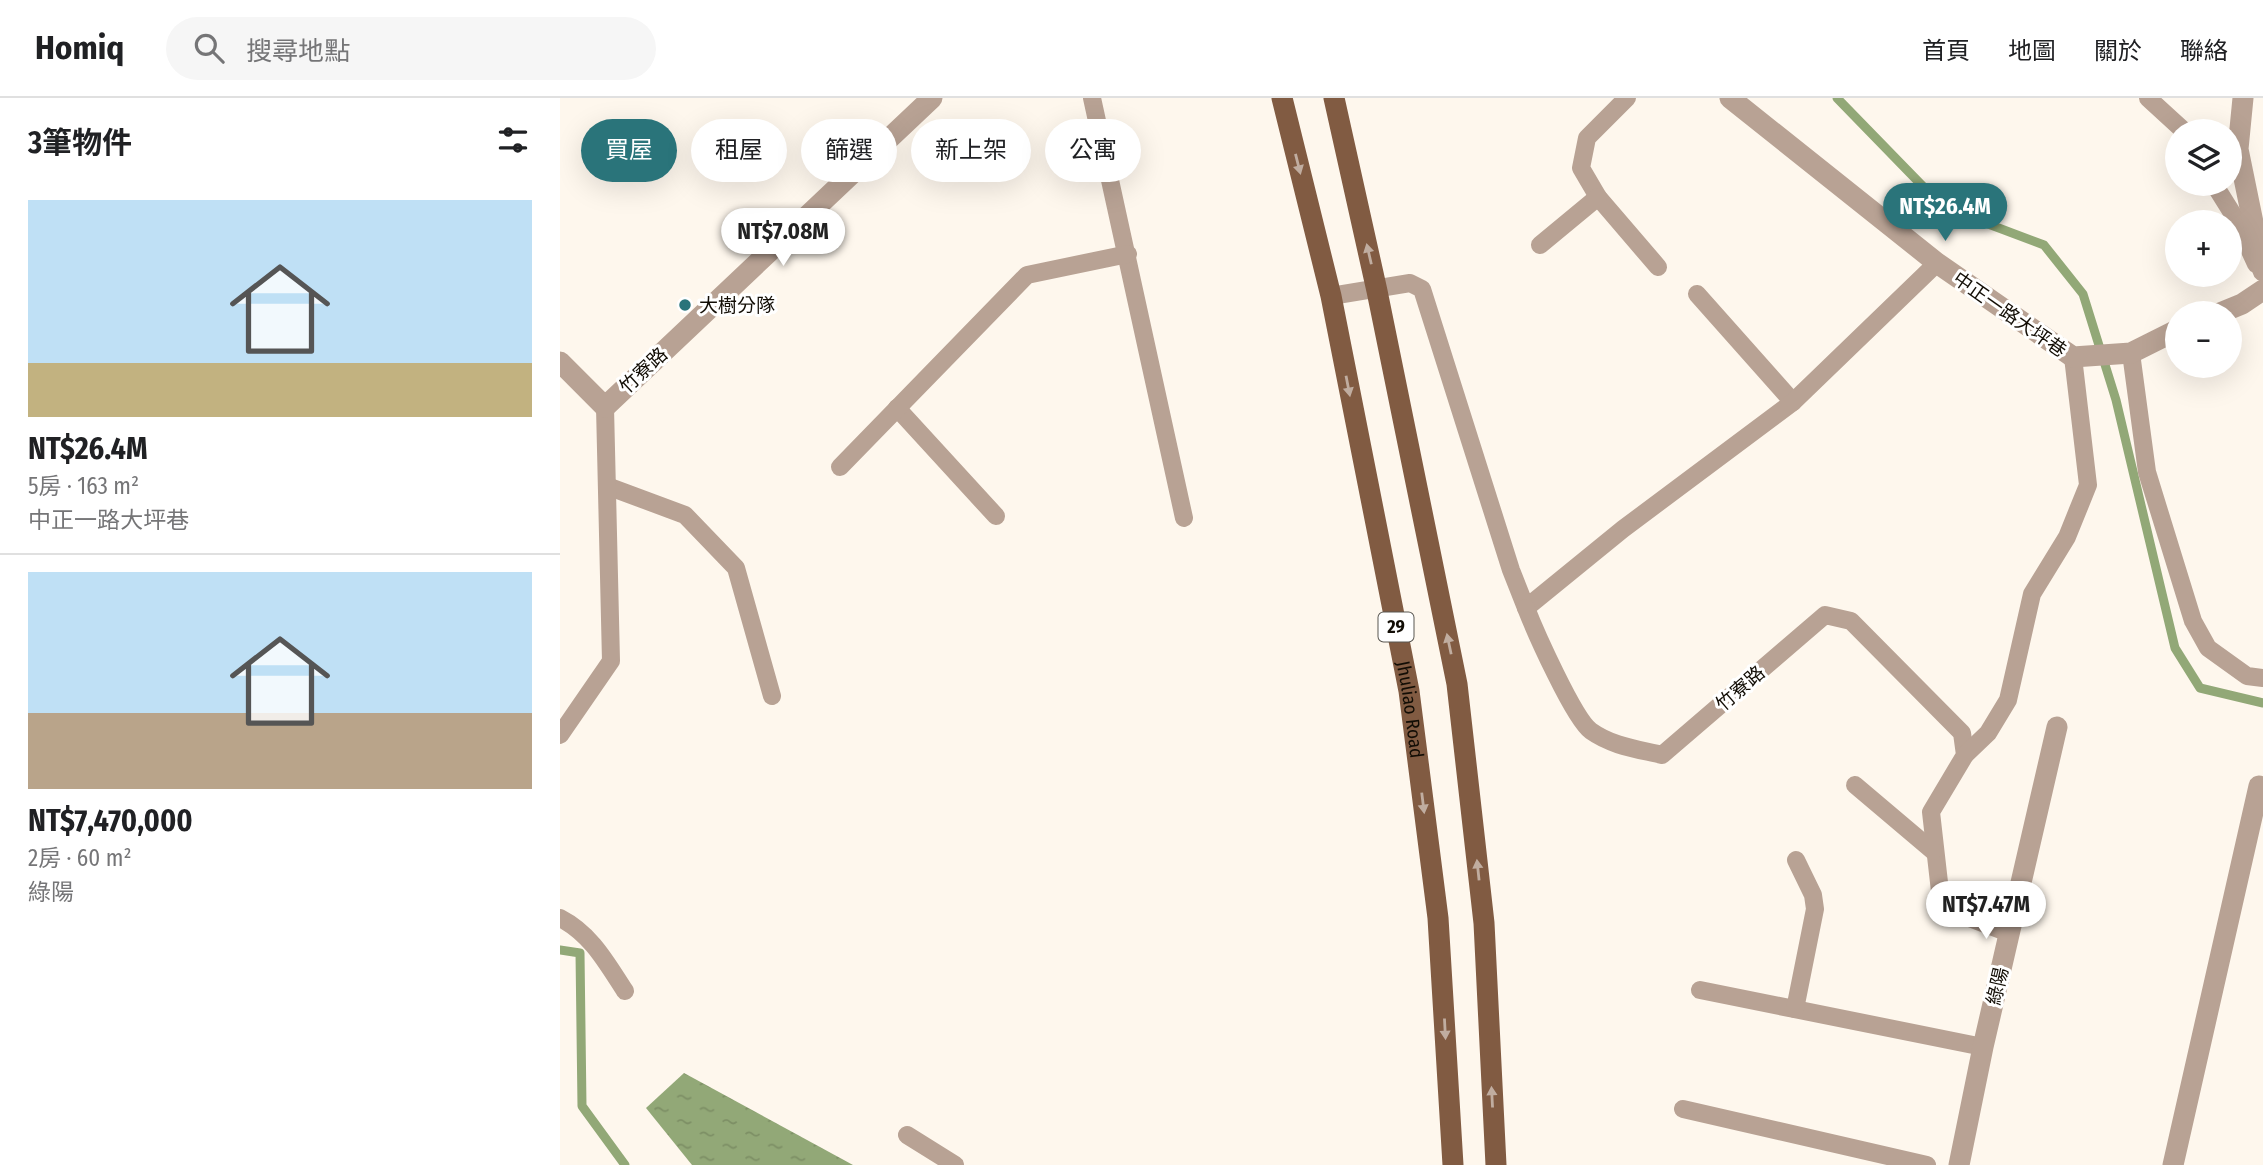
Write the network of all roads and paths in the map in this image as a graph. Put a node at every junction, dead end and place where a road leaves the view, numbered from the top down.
1 (932, 98) edge
2 (1092, 98) edge
3 (1282, 98) edge
4 (1334, 98) edge
5 (1626, 98) edge
6 (1730, 98) edge
7 (2148, 98) edge
8 (2243, 98) edge
9 (2171, 119) edge
10 (2222, 196) edge
11 (1598, 197) junction
12 (1540, 245) dead end
13 (1128, 254) junction
14 (1937, 263) junction
15 (1658, 267) dead end
16 (2263, 271) edge
17 (2263, 280) edge
18 (2263, 290) edge
19 (1377, 291) junction
20 (1696, 294) dead end
21 (1331, 296) junction
22 (2242, 304) edge
23 (2165, 337) edge
24 (2131, 353) junction
25 (2073, 357) junction
26 (560, 362) edge
27 (1793, 402) junction
28 (605, 407) junction
29 (897, 408) junction
30 (840, 467) dead end
31 (607, 486) junction
32 (996, 516) dead end
33 (1184, 518) dead end
34 (1526, 608) junction
35 (2263, 678) edge
36 (772, 696) dead end
37 (2057, 727) dead end
38 (561, 731) edge
39 (1965, 755) junction
40 (1855, 785) dead end
41 (2259, 786) dead end
42 (1933, 851) junction
43 (1796, 860) dead end
44 (560, 918) edge
45 (2009, 933) junction
46 (1700, 990) dead end
47 (625, 991) dead end
48 (1795, 1009) junction
49 (1983, 1047) junction
50 (1682, 1109) dead end
51 (906, 1135) dead end
52 (955, 1165) edge
53 (1453, 1165) edge
54 (1496, 1165) edge
55 (1927, 1165) edge
56 (1959, 1165) edge
57 (2173, 1165) edge

1 - 28 street, 竹寮路
2 - 13 lane
3 -> 21 main road, Jhuliao Road / 29
19 -> 4 main road, 29
5 - 11 lane
6 - 14 street, 中正一路大坪巷
7 - 9 lane
8 - 16 street
10 - 17 lane
11 - 12 lane
11 - 15 lane
13 - 29 lane
13 - 33 lane
14 - 25 street, 中正一路大坪巷
14 - 27 lane
18 - 22 street
19 - 21 lane, 竹寮路
19 - 34 lane, 竹寮路
54 -> 19 main road, 29
20 - 27 lane
21 -> 53 main road, Jhuliao Road / 29
23 - 24 street, 中正一路大坪巷
24 - 25 street, 中正一路大坪巷
24 - 35 lane
25 - 39 lane
26 - 28 street
27 - 34 lane
28 - 31 lane, 竹寮路
29 - 30 lane
29 - 32 lane
31 - 36 lane
31 - 38 lane, 竹寮路
34 - 39 lane, 竹寮路
37 - 45 street, 綠陽
39 - 42 lane
40 - 42 lane
41 - 57 street
42 - 45 lane
43 - 48 lane
44 - 47 lane
45 - 49 street, 綠陽
46 - 48 lane
48 - 49 lane
49 - 56 street, 綠陽
50 - 55 lane
51 - 52 lane

